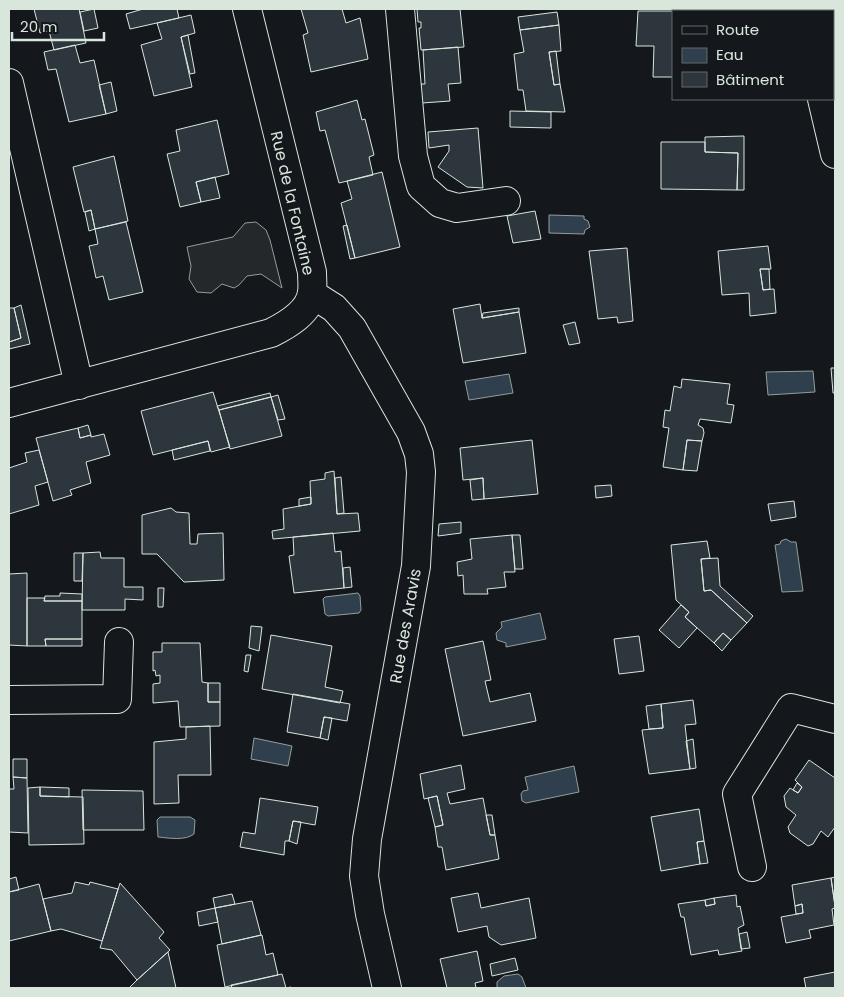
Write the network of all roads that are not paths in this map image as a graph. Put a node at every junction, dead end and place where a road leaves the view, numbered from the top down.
1 (246, 9) edge
2 (400, 9) edge
3 (9, 84) edge
4 (822, 100) edge
5 (835, 154) edge
6 (506, 202) dead end
7 (312, 294) junction
8 (79, 385) junction
9 (9, 403) edge
10 (118, 642) dead end
11 (9, 700) edge
12 (835, 719) edge
13 (752, 867) dead end
14 (387, 988) edge

1 - 7 street, Rue de la Fontaine
2 - 6 street
3 - 8 street
4 - 5 street
7 - 8 street, Rue de la Fontaine
7 - 14 street, Rue des Aravis
8 - 9 street, Rue de la Fontaine
10 - 11 street
12 - 13 street

